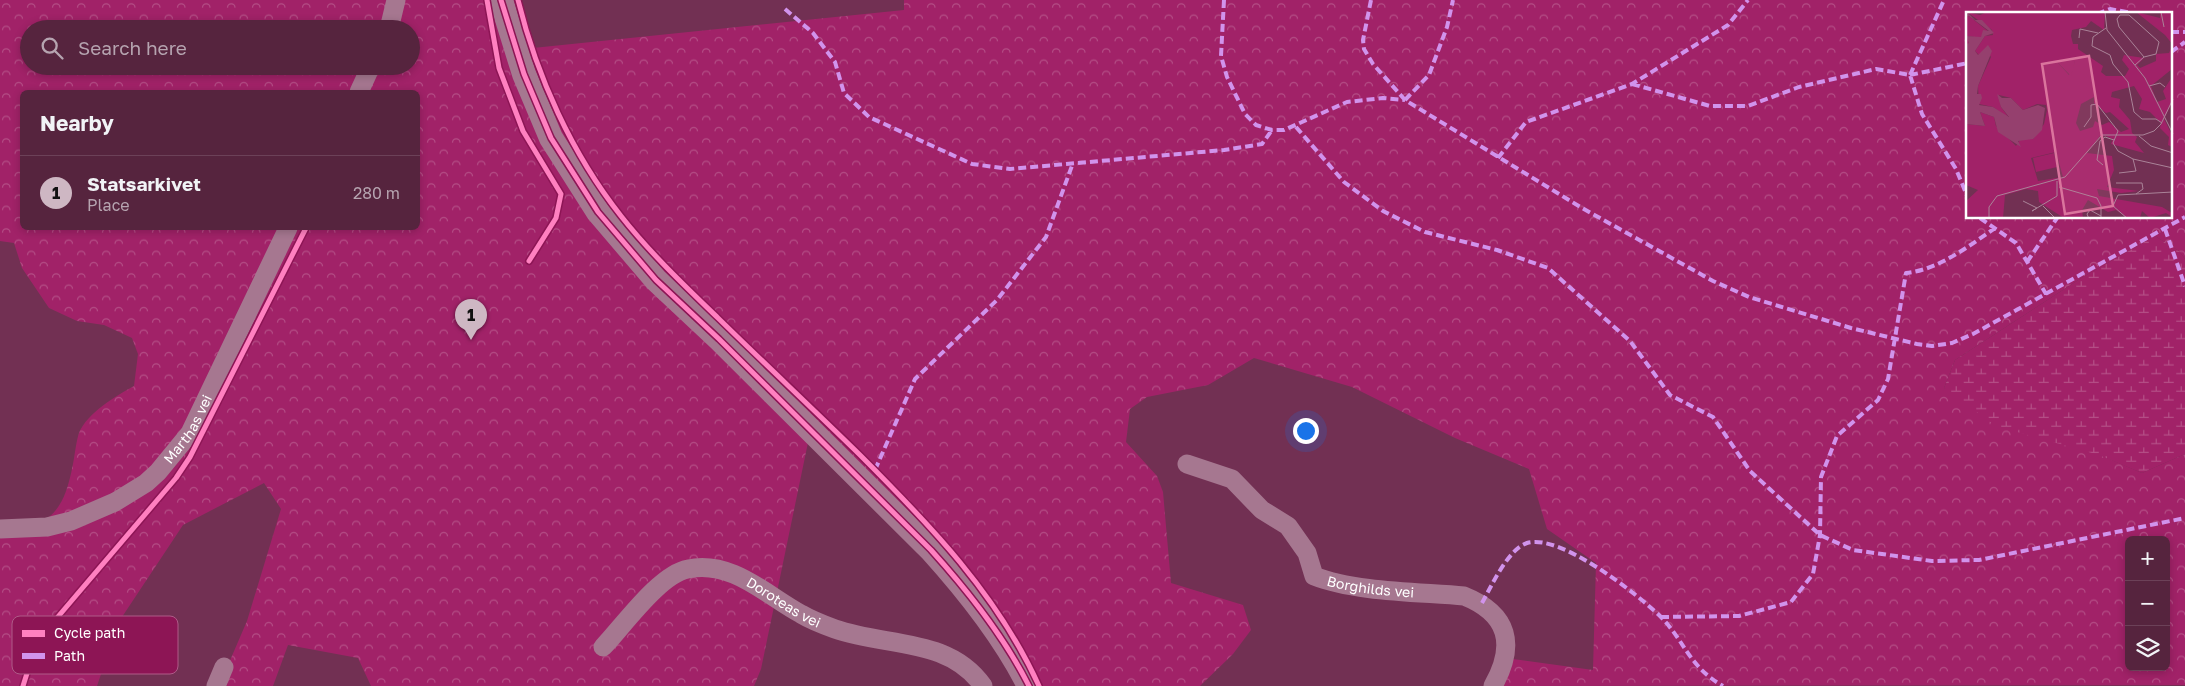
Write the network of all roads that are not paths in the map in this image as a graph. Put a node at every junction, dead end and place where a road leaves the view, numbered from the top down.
1 (396, 0) edge
2 (501, 0) edge
3 (391, 20) edge
4 (367, 75) edge
5 (360, 90) edge
6 (287, 230) edge
7 (1187, 464) dead end
8 (0, 529) edge
9 (603, 647) dead end
10 (224, 667) dead end
11 (216, 686) edge
12 (983, 686) edge
13 (1029, 686) edge
14 (1493, 686) edge

1 - 3 street
2 - 13 street
4 - 5 street
6 - 8 street, Marthas vei
7 - 14 street, Borghilds vei
9 - 12 street, Doroteas vei
10 - 11 street

